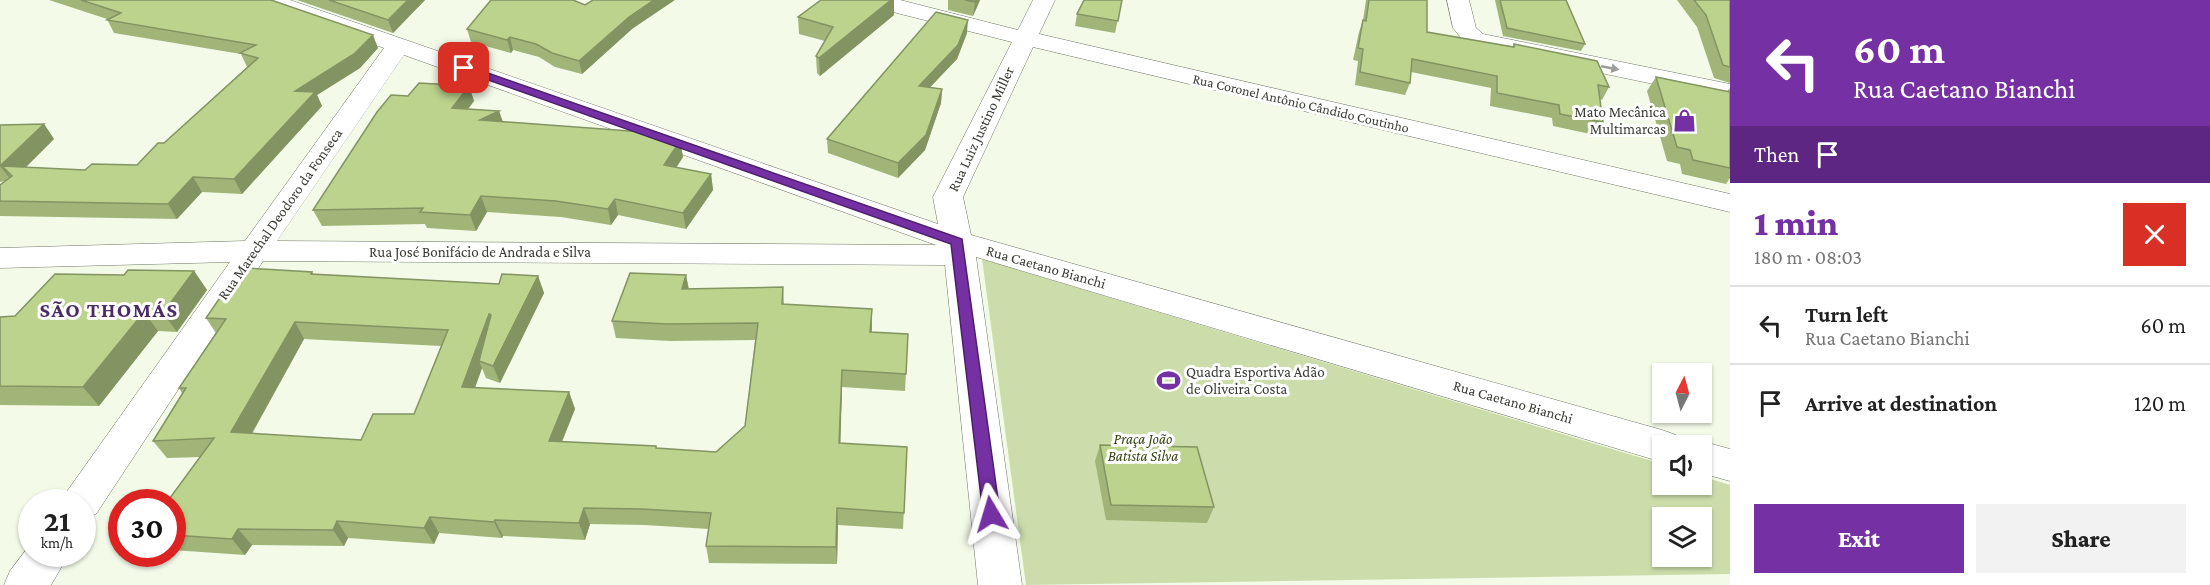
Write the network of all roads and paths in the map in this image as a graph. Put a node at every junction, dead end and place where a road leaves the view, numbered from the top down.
1 (269, 0) edge
2 (873, 0) edge
3 (1044, 0) edge
4 (1458, 0) edge
5 (1024, 38) junction
6 (399, 45) junction
7 (1730, 92) edge
8 (1730, 202) edge
9 (958, 248) junction
10 (254, 251) junction
11 (0, 258) edge
12 (1652, 443) edge
13 (1712, 460) edge
14 (1730, 465) edge
15 (91, 489) edge
16 (39, 567) edge
17 (26, 585) edge
18 (1000, 585) edge

1 - 6 street, Rua Caetano Bianchi
2 - 5 street, Rua Coronel Antônio Cândido Coutinho
3 - 5 street, Rua Luiz Justino Miller
4 -> 7 street
5 - 8 street, Rua Coronel Antônio Cândido Coutinho
5 - 9 street, Rua Luiz Justino Miller
6 - 9 street, Rua Caetano Bianchi
6 - 10 street, Rua Marechal Deodoro da Fonseca
9 - 10 street, Rua José Bonifácio de Andrada e Silva
9 - 12 street, Rua Caetano Bianchi
9 - 18 street, Rua Luiz Justino Miller
10 - 11 street, Rua José Bonifácio de Andrada e Silva
10 - 15 street, Rua Marechal Deodoro da Fonseca
13 - 14 street
16 - 17 street

